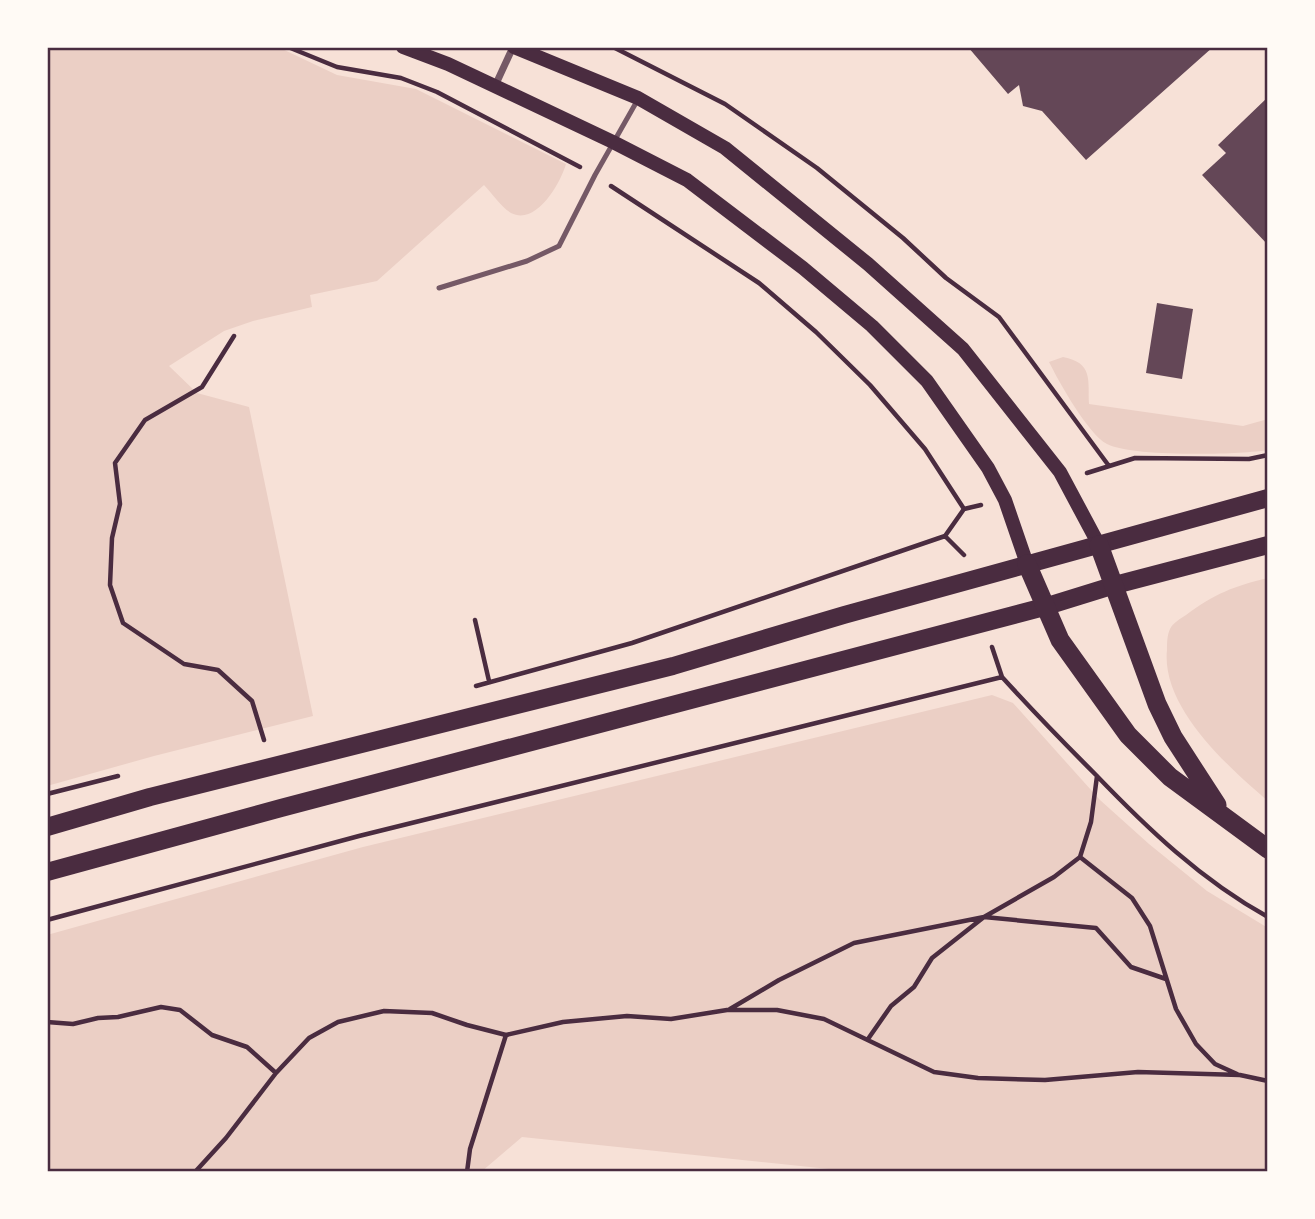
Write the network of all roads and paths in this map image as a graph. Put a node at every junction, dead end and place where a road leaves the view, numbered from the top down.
1 (288, 47) edge
2 (403, 47) edge
3 (513, 47) edge
4 (613, 47) edge
5 (495, 86) junction
6 (638, 98) junction
7 (613, 142) junction
8 (594, 175) junction
9 (439, 288) dead end
10 (234, 336) dead end
11 (1268, 455) edge
12 (1109, 466) junction
13 (1066, 480) junction
14 (1268, 498) edge
15 (1005, 500) junction
16 (964, 509) junction
17 (1099, 545) junction
18 (1268, 545) edge
19 (1027, 564) junction
20 (1115, 585) junction
21 (1045, 607) junction
22 (474, 620) dead end
23 (489, 681) junction
24 (469, 688) dead end
25 (277, 737) dead end
26 (264, 740) junction
27 (251, 744) dead end
28 (129, 774) dead end
29 (1097, 776) junction
30 (47, 794) edge
31 (1223, 815) junction
32 (47, 827) edge
33 (1268, 849) edge
34 (1080, 857) junction
35 (47, 872) edge
36 (984, 917) junction
37 (1268, 917) edge
38 (47, 920) edge
39 (1166, 979) junction
40 (727, 1010) junction
41 (47, 1022) edge
42 (506, 1035) junction
43 (868, 1039) junction
44 (276, 1073) junction
45 (1240, 1075) junction
46 (1268, 1081) edge
47 (195, 1172) edge
48 (467, 1172) edge

1 - 8 path
2 - 5 main road
3 - 5 street
3 - 6 main road
4 - 12 path
5 - 7 main road
6 - 7 lane
6 - 13 main road
7 - 8 lane
7 - 15 main road
8 - 9 lane
8 - 16 path
10 - 26 path
11 - 12 path
12 - 13 path
13 - 17 main road
14 - 17 main road
15 - 16 path
15 - 19 main road
16 - 23 path
17 - 19 main road
17 - 20 highway
18 - 20 main road
19 - 21 highway
19 - 32 main road
20 - 21 main road
20 - 31 highway
21 - 31 highway
21 - 35 main road
22 - 23 path
23 - 24 path
25 - 26 path
26 - 27 path
28 - 30 path
29 - 34 path
29 - 37 path
29 - 38 path
31 - 33 highway
34 - 36 path
34 - 39 path
36 - 39 path
36 - 40 path
36 - 43 path
39 - 45 path
40 - 42 path
40 - 43 path
41 - 44 path
42 - 44 path
42 - 48 path
43 - 45 path
44 - 47 path
45 - 46 path

